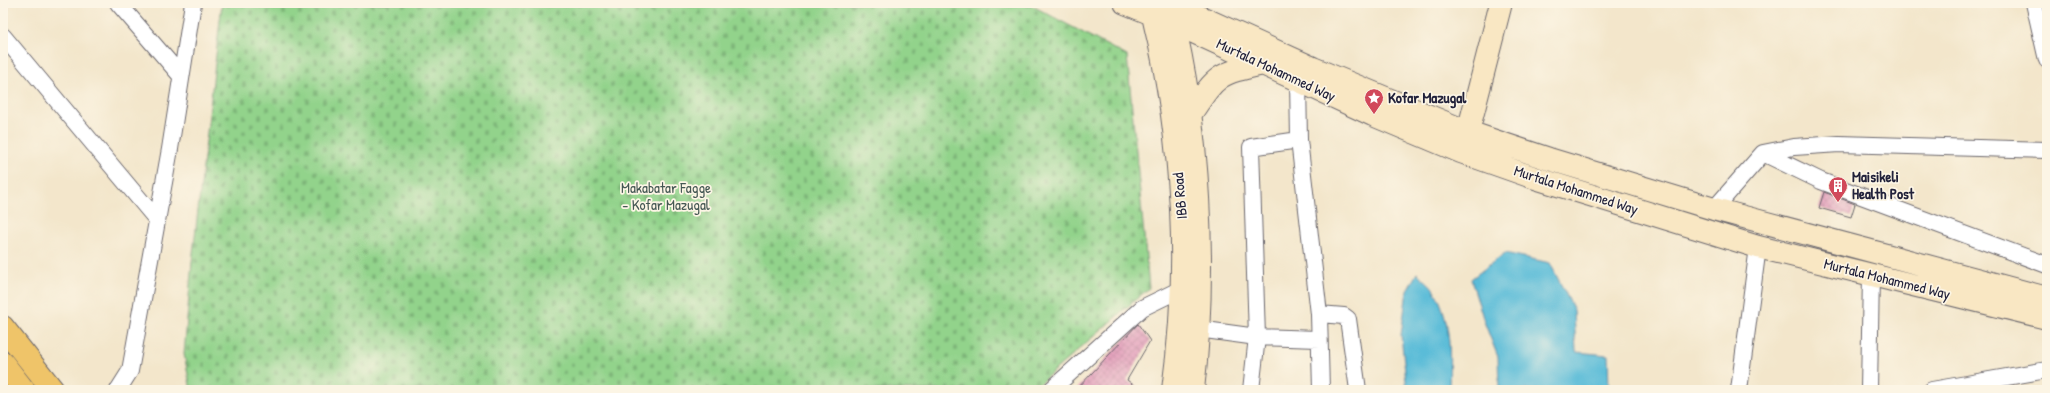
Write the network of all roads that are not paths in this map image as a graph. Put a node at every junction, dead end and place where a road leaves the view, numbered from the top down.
1 (118, 3) edge
2 (193, 3) edge
3 (1126, 3) edge
4 (1501, 3) edge
5 (2034, 3) edge
6 (1163, 9) edge
7 (3, 36) edge
8 (2047, 60) edge
9 (1264, 64) junction
10 (181, 76) junction
11 (1298, 80) junction
12 (1190, 115) junction
13 (1468, 132) junction
14 (1300, 140) junction
15 (2047, 150) edge
16 (1461, 152) junction
17 (1763, 154) junction
18 (1714, 209) junction
19 (157, 220) junction
20 (1758, 247) junction
21 (2047, 265) edge
22 (1872, 274) junction
23 (1183, 288) junction
24 (2047, 298) edge
25 (1319, 314) junction
26 (2047, 318) edge
27 (3, 327) edge
28 (1198, 329) junction
29 (1257, 337) junction
30 (1319, 339) junction
31 (3, 363) edge
32 (2047, 370) edge
33 (24, 390) edge
34 (53, 390) edge
35 (118, 390) edge
36 (1051, 390) edge
37 (1173, 390) edge
38 (1193, 390) edge
39 (1251, 390) edge
40 (1321, 390) edge
41 (1358, 390) edge
42 (1739, 390) edge
43 (1869, 390) edge
44 (1932, 390) edge

1 - 10 street
2 - 10 street
3 - 6 main road, Murtala Mohammed Way
4 - 13 main road
5 - 8 street
6 - 9 main road, Murtala Mohammed Way
6 - 12 main road, IBB Road
6 - 13 main road, Murtala Mohammed Way
6 - 23 main road, IBB Road
7 - 19 street
9 - 11 main road, Murtala Mohammed Way
9 - 12 main road
10 - 19 street
11 - 14 street
11 - 16 main road, Murtala Mohammed Way
12 - 28 main road, IBB Road
13 - 16 main road
13 - 18 main road, Murtala Mohammed Way
14 - 25 street
14 - 29 street
15 - 17 street
16 - 20 main road, Murtala Mohammed Way
17 - 18 street
17 - 21 street
18 - 24 main road, Murtala Mohammed Way
19 - 35 street
20 - 22 main road, Murtala Mohammed Way
20 - 42 street
22 - 26 main road, Murtala Mohammed Way
22 - 43 street
23 - 36 street
23 - 37 main road, IBB Road
25 - 30 street
25 - 41 street
27 - 34 highway
28 - 29 street
28 - 38 main road, IBB Road
29 - 30 street
29 - 39 street
30 - 40 street
31 - 33 highway
32 - 44 street

